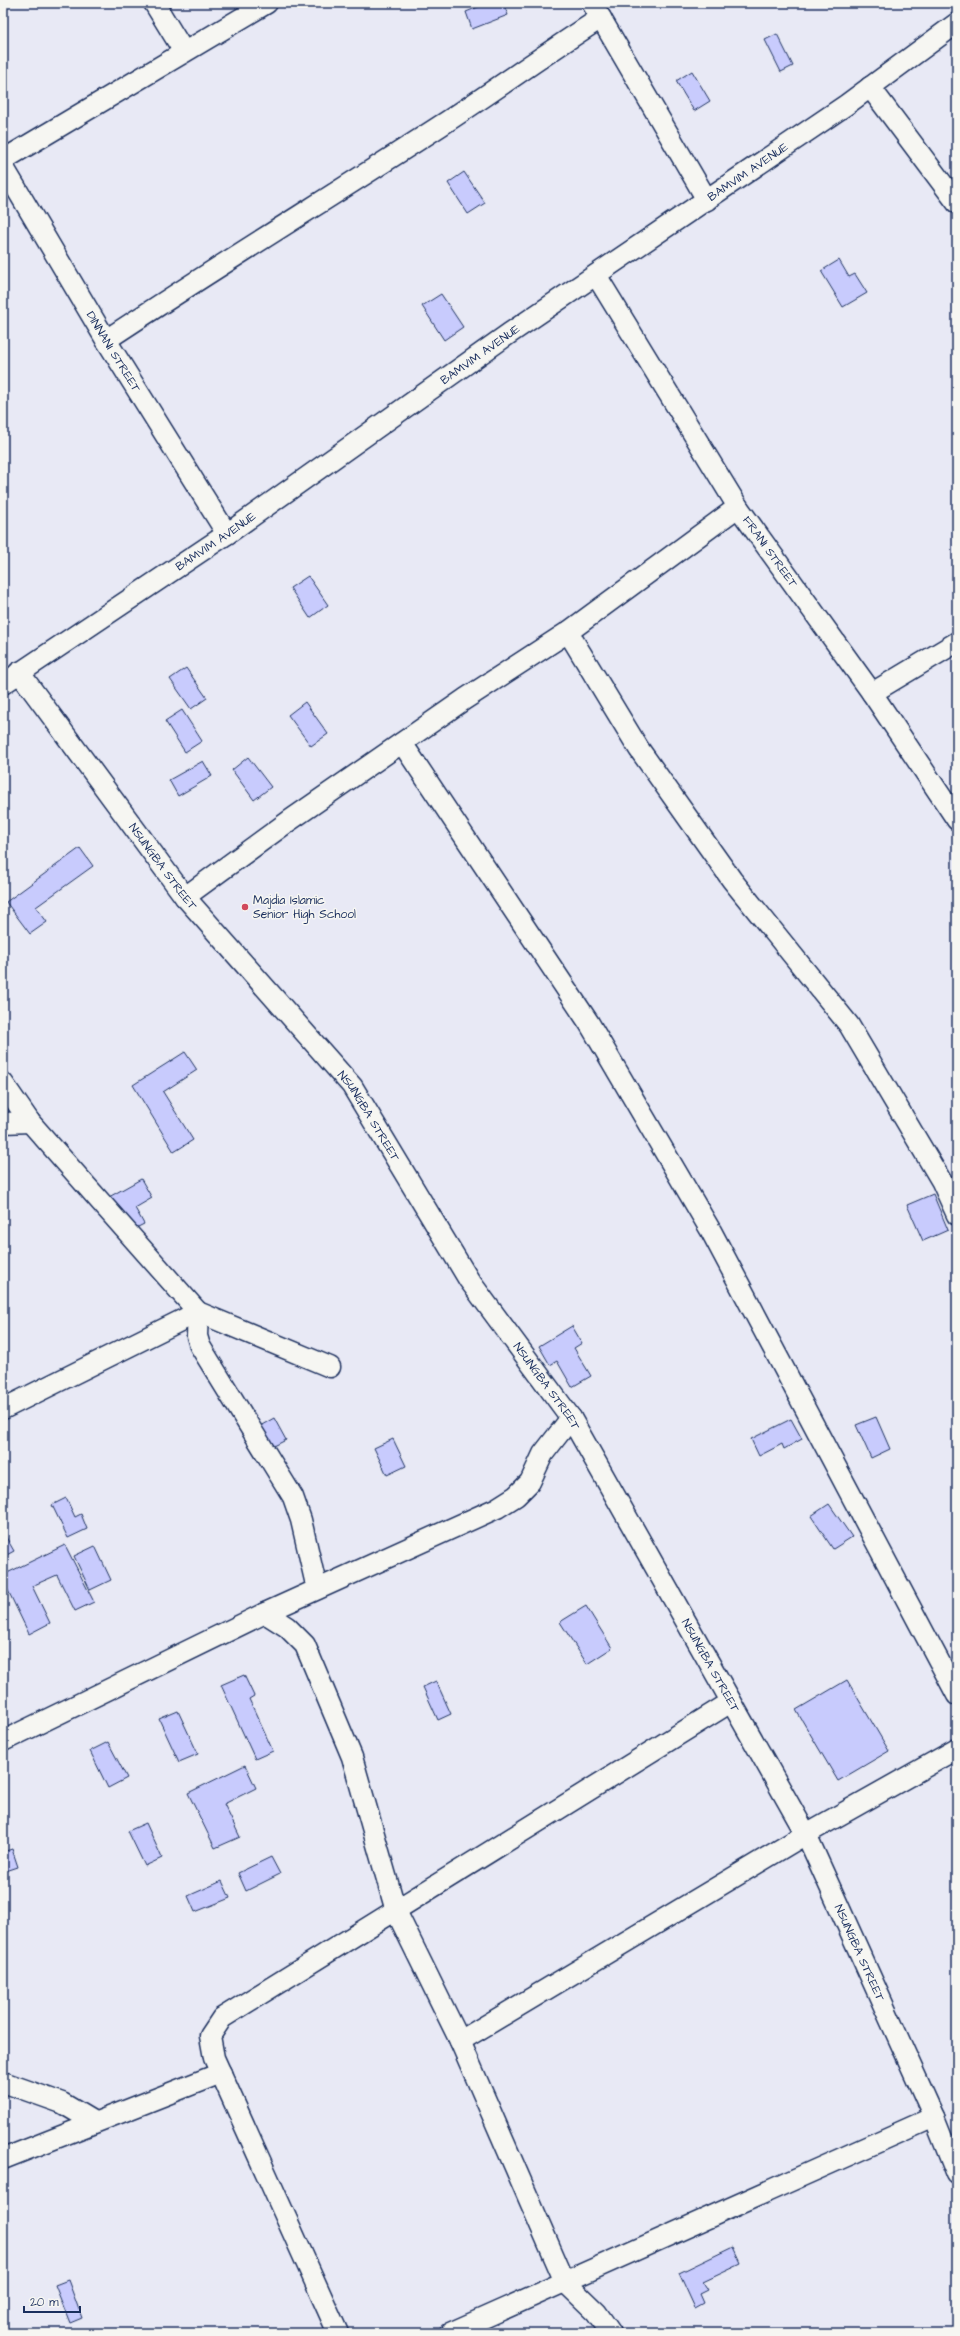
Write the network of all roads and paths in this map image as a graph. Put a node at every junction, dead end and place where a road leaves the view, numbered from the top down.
1 (154, 3) edge
2 (268, 3) edge
3 (596, 11) edge
4 (957, 23) edge
5 (184, 52) junction
6 (870, 87) junction
7 (3, 160) edge
8 (3, 166) edge
9 (707, 200) junction
10 (957, 203) edge
11 (596, 274) junction
12 (106, 340) junction
13 (738, 507) junction
14 (227, 534) junction
15 (568, 632) junction
16 (957, 642) edge
17 (19, 672) junction
18 (3, 684) edge
19 (872, 693) junction
20 (402, 743) junction
21 (957, 820) edge
22 (185, 898) junction
23 (3, 1082) edge
24 (30, 1122) junction
25 (3, 1123) edge
26 (957, 1215) edge
27 (198, 1312) junction
28 (330, 1367) dead end
29 (3, 1409) edge
30 (571, 1418) junction
31 (317, 1589) junction
32 (265, 1612) junction
33 (957, 1695) edge
34 (730, 1702) junction
35 (3, 1741) edge
36 (957, 1749) edge
37 (806, 1834) junction
38 (396, 1911) junction
39 (460, 2041) junction
40 (221, 2073) junction
41 (3, 2082) edge
42 (934, 2117) junction
43 (94, 2122) junction
44 (3, 2159) edge
45 (957, 2175) edge
46 (565, 2282) junction
47 (338, 2333) edge
48 (450, 2333) edge
49 (611, 2333) edge

1 - 5 street
2 - 5 street
3 - 9 street
3 - 12 street
4 - 6 street, BAMVIM AVENUE
5 - 7 street
6 - 9 street, BAMVIM AVENUE
6 - 10 street
8 - 12 street, DINNANI STREET
9 - 11 street, BAMVIM AVENUE
11 - 13 street, FRANI STREET
11 - 14 street, BAMVIM AVENUE
12 - 14 street, DINNANI STREET
13 - 15 street
13 - 19 street, FRANI STREET
14 - 17 street, BAMVIM AVENUE
15 - 20 street
15 - 26 street
16 - 19 street
17 - 18 street, BAMVIM AVENUE
17 - 22 street, NSUNGBA STREET
19 - 21 street, FRANI STREET
20 - 22 street
20 - 33 street
22 - 30 street, NSUNGBA STREET
23 - 24 street
24 - 25 street
24 - 27 street
27 - 28 street
27 - 29 street
27 - 31 street
30 - 31 street
30 - 34 street, NSUNGBA STREET
31 - 32 street
32 - 35 street
32 - 38 street
34 - 37 street, NSUNGBA STREET
34 - 38 street
36 - 37 street
37 - 39 street
37 - 42 street, NSUNGBA STREET
38 - 39 street
38 - 40 street
39 - 46 street
40 - 43 street
40 - 47 street
41 - 43 street
42 - 45 street, NSUNGBA STREET
42 - 46 street
43 - 44 street
46 - 48 street
46 - 49 street

